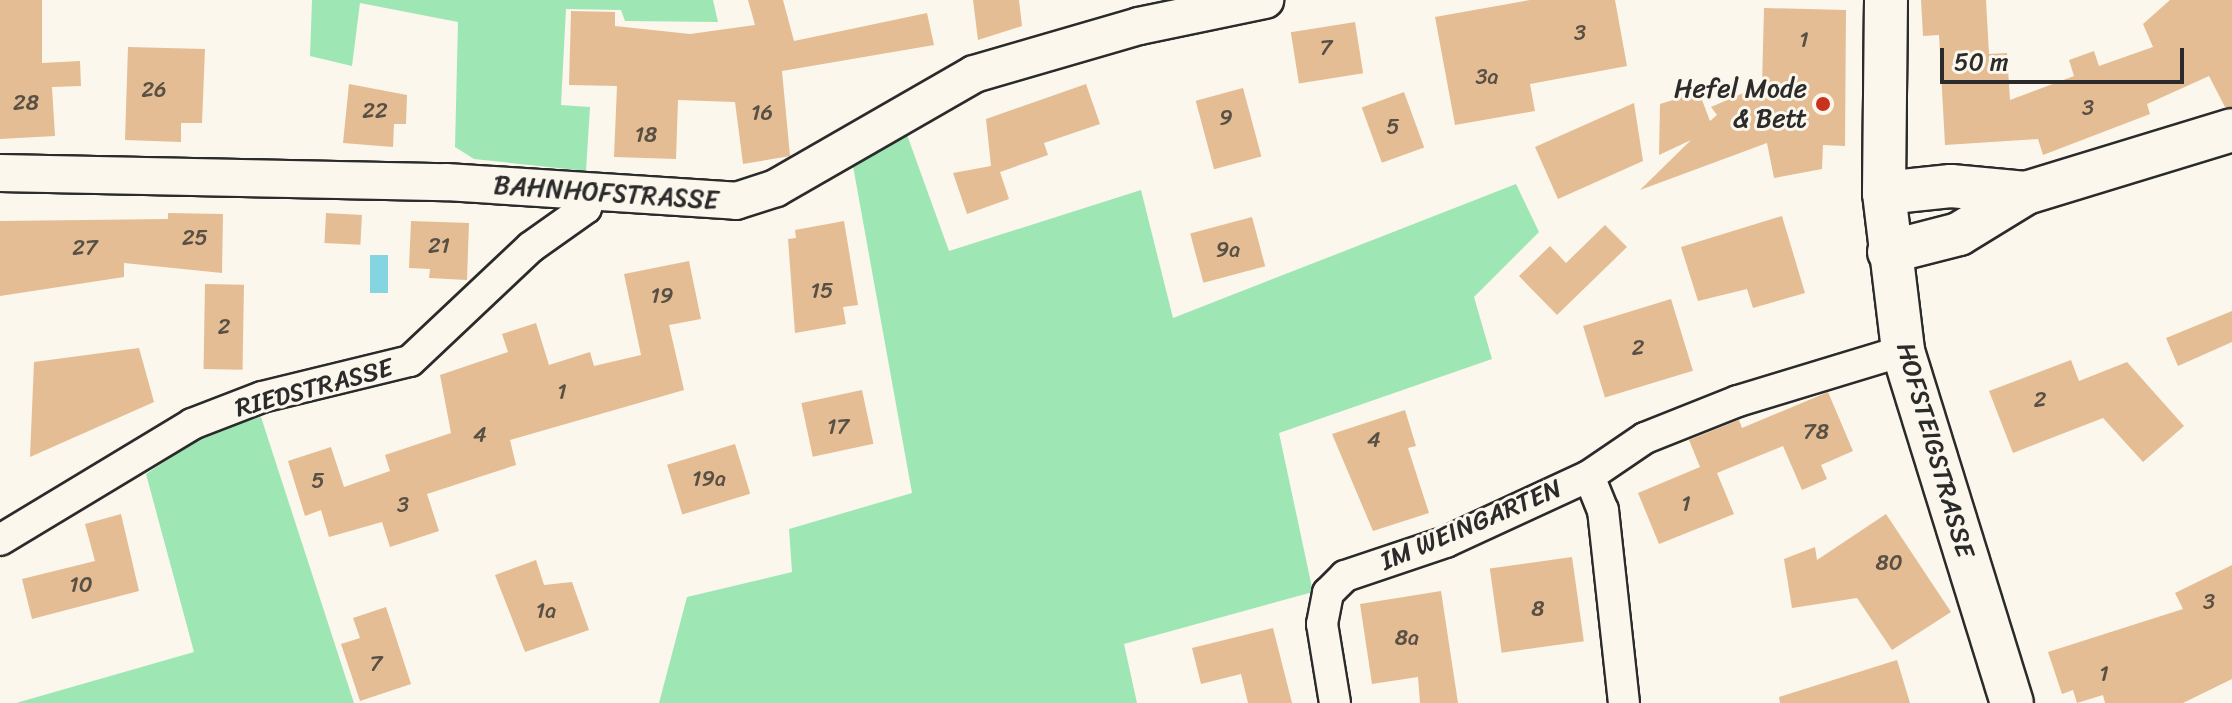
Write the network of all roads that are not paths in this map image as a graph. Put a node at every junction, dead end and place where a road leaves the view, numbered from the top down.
1 (1265, 0) edge
2 (1886, 0) edge
3 (2232, 130) edge
4 (0, 173) edge
5 (591, 191) junction
6 (1884, 193) junction
7 (2026, 193) junction
8 (1889, 252) junction
9 (1903, 351) junction
10 (1589, 476) junction
11 (0, 540) edge
12 (1335, 703) edge
13 (1624, 703) edge
14 (2012, 703) edge

1 - 5 street, BAHNHOFSTRASSE
2 - 6 main road, HOFSTEIGSTRASSE
3 - 7 main road
4 - 5 street, BAHNHOFSTRASSE
5 - 11 street, RIEDSTRASSE
6 - 7 main road
6 - 8 main road, HOFSTEIGSTRASSE
7 - 8 main road
8 - 9 main road, HOFSTEIGSTRASSE
9 - 10 street, IM WEINGARTEN
9 - 14 main road, HOFSTEIGSTRASSE
10 - 12 street, IM WEINGARTEN
10 - 13 street, IM WEINGARTEN

